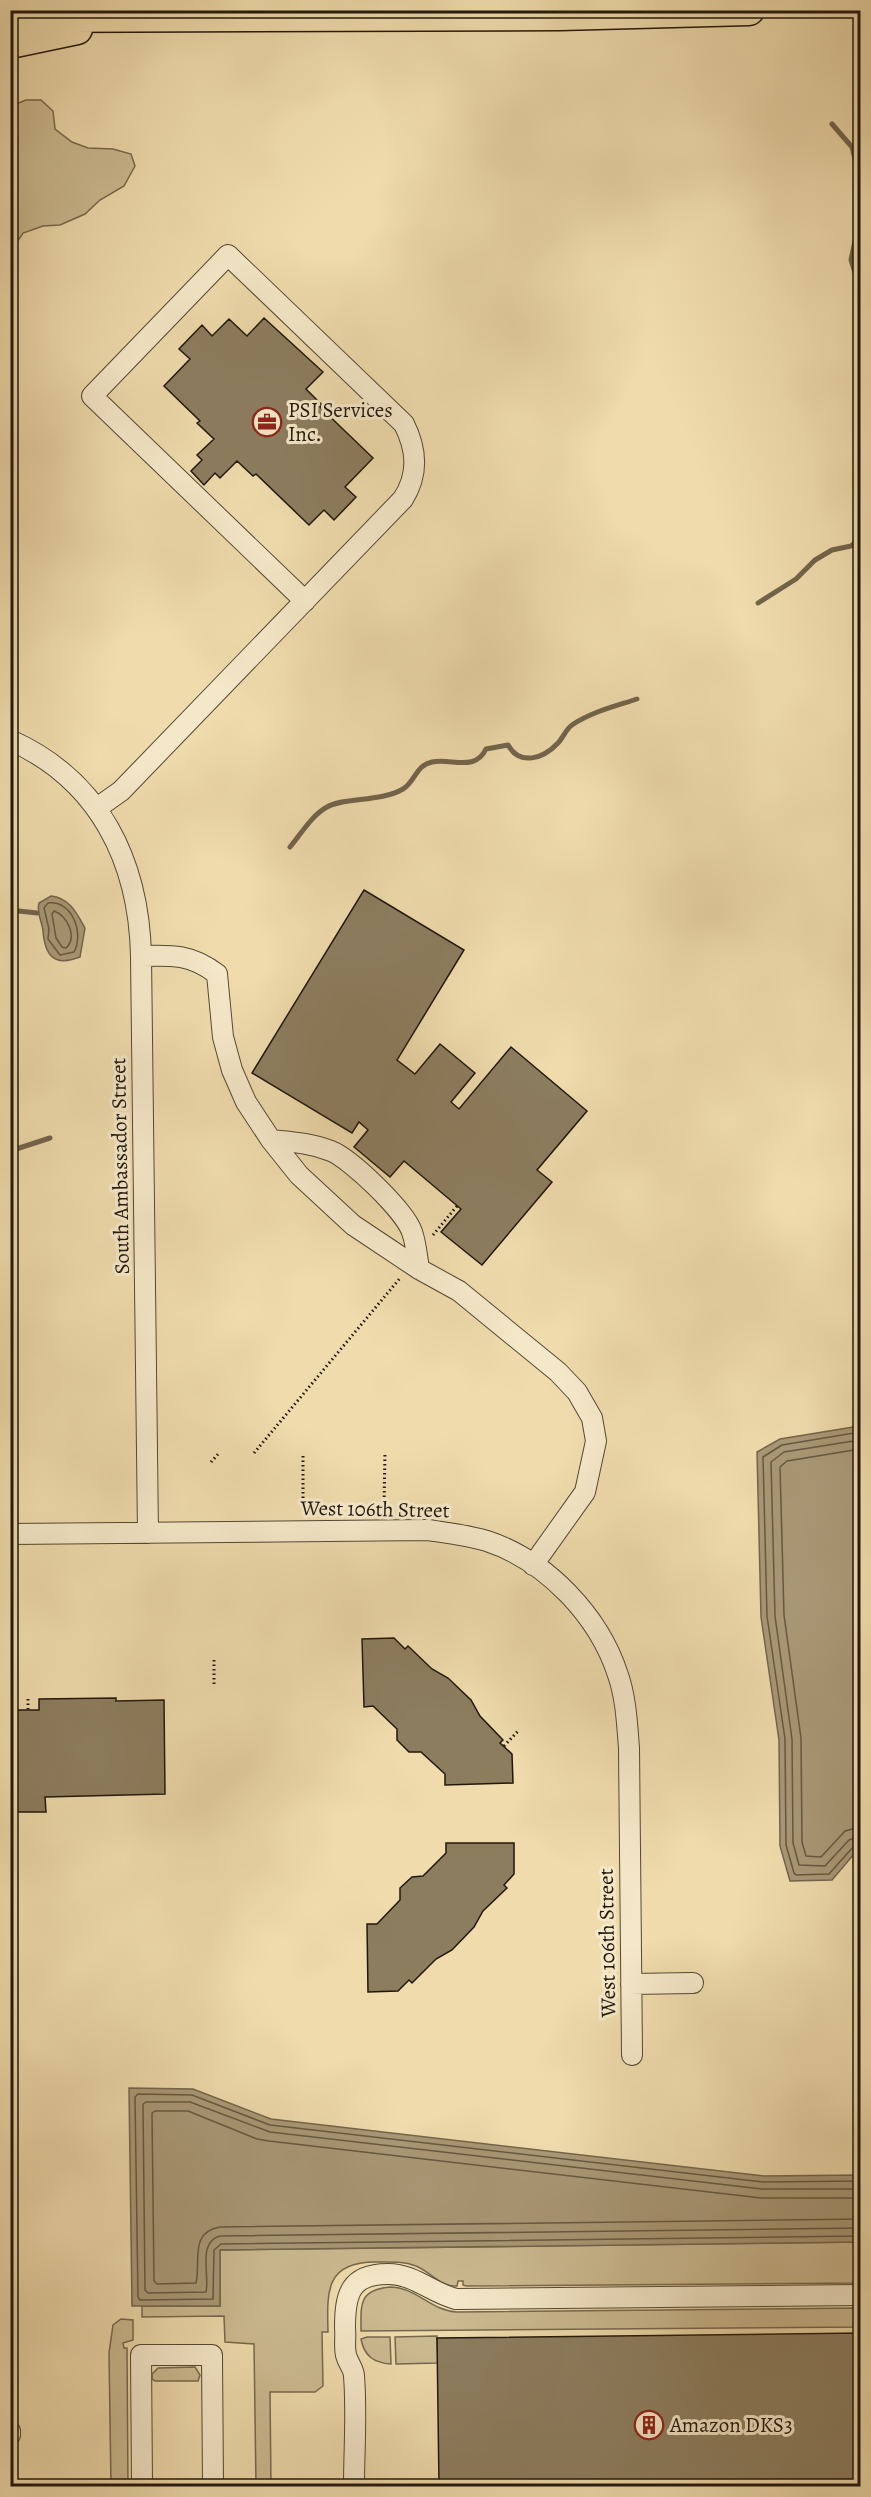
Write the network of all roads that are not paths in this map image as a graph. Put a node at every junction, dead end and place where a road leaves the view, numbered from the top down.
1 (749, 10) edge
2 (10, 17) edge
3 (127, 17) junction
4 (10, 43) edge
5 (305, 601) junction
6 (10, 740) edge
7 (97, 808) junction
8 (141, 956) junction
9 (271, 1140) junction
10 (411, 1271) junction
11 (148, 1533) junction
12 (10, 1534) edge
13 (533, 1565) junction
14 (693, 1983) dead end
15 (631, 1984) junction
16 (632, 2055) dead end
17 (861, 2295) edge
18 (142, 2487) edge
19 (213, 2487) edge
20 (354, 2487) edge

1 - 3 highway
2 - 3 highway
3 - 4 highway
5 - 5 street
5 - 7 street
6 - 7 street, South Ambassador Street
7 - 8 street, South Ambassador Street
8 - 9 street
8 - 11 street, South Ambassador Street
9 - 10 street
9 - 10 street
10 - 13 street
11 - 12 street, West 106th Street
11 - 13 street, West 106th Street
13 - 15 street, West 106th Street
14 - 15 street
15 - 16 street, West 106th Street
17 - 20 street
18 - 19 street

